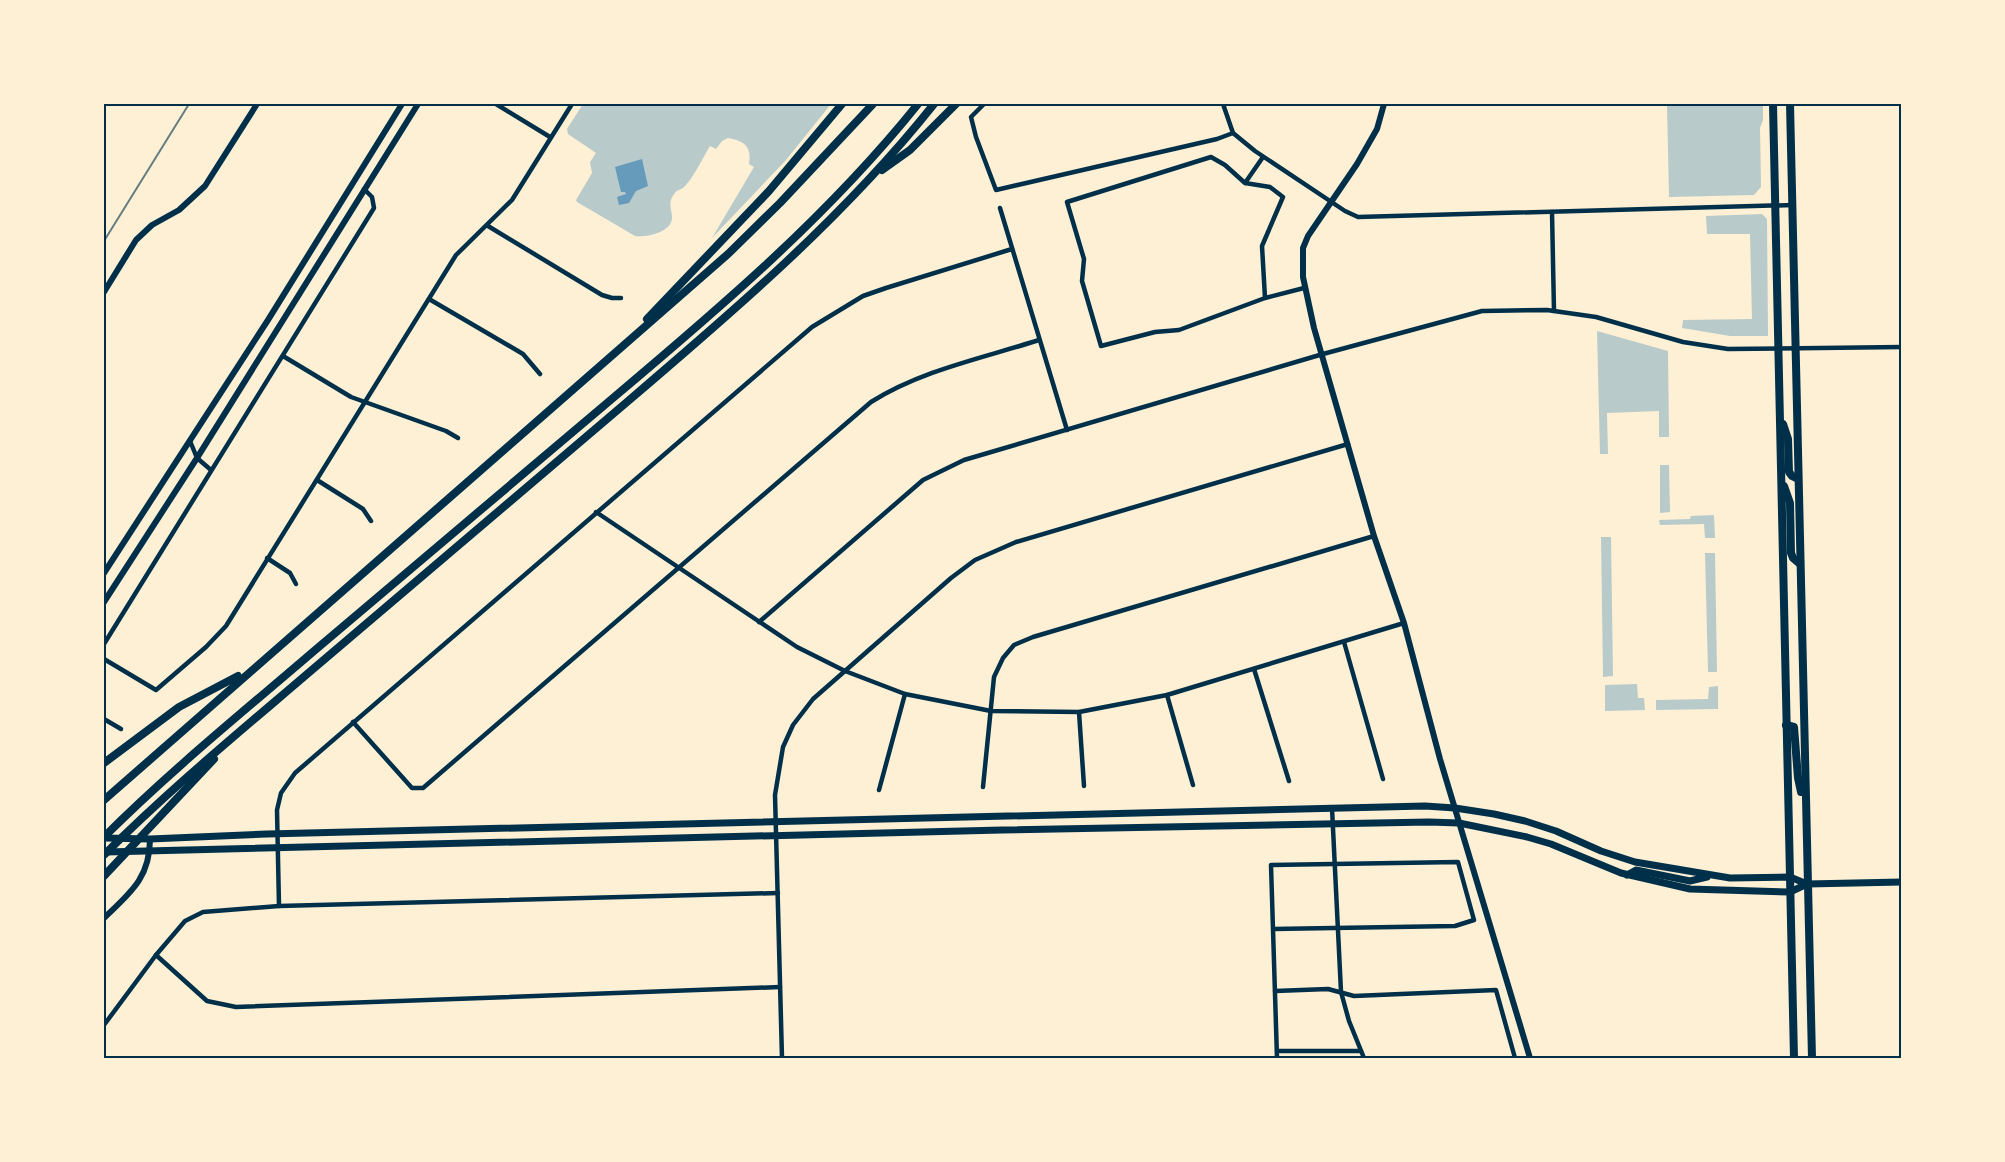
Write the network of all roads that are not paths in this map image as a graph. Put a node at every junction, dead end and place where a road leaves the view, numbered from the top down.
1 (256, 104) edge
2 (402, 104) edge
3 (418, 104) edge
4 (496, 104) edge
5 (572, 104) edge
6 (842, 104) edge
7 (873, 104) edge
8 (918, 104) edge
9 (934, 104) edge
10 (956, 104) edge
11 (984, 104) edge
12 (1223, 104) edge
13 (1384, 104) edge
14 (1773, 104) edge
15 (1791, 104) edge
16 (1233, 133) junction
17 (550, 137) junction
18 (1263, 157) junction
19 (869, 179) junction
20 (1245, 183) junction
21 (364, 189) junction
22 (1330, 201) junction
23 (1793, 205) junction
24 (1775, 206) junction
25 (1000, 208) dead end
26 (1552, 212) junction
27 (488, 226) junction
28 (1012, 249) junction
29 (1304, 288) junction
30 (104, 292) edge
31 (621, 298) dead end
32 (1264, 298) junction
33 (429, 299) junction
34 (1554, 311) junction
35 (1040, 340) junction
36 (1902, 347) edge
37 (1796, 349) junction
38 (1778, 350) junction
39 (1323, 354) junction
40 (283, 356) junction
41 (609, 359) junction
42 (540, 374) dead end
43 (365, 402) junction
44 (1780, 414) junction
45 (1067, 430) junction
46 (458, 438) dead end
47 (190, 441) junction
48 (1348, 444) junction
49 (197, 458) junction
50 (211, 470) junction
51 (1781, 477) junction
52 (1798, 479) junction
53 (316, 480) junction
54 (596, 512) junction
55 (371, 521) dead end
56 (1374, 536) junction
57 (267, 558) junction
58 (1800, 564) junction
59 (677, 568) junction
60 (104, 573) edge
61 (296, 584) dead end
62 (104, 602) edge
63 (759, 622) junction
64 (1404, 622) junction
65 (1344, 642) junction
66 (104, 644) edge
67 (104, 659) edge
68 (1254, 669) junction
69 (845, 670) junction
70 (249, 671) junction
71 (905, 693) junction
72 (1167, 695) junction
73 (991, 711) junction
74 (1079, 712) junction
75 (104, 719) edge
76 (353, 722) junction
77 (1786, 725) junction
78 (121, 729) dead end
79 (238, 732) junction
80 (104, 763) edge
81 (1383, 779) dead end
82 (1289, 781) dead end
83 (1193, 785) dead end
84 (1084, 786) dead end
85 (983, 787) dead end
86 (879, 790) dead end
87 (104, 800) edge
88 (1332, 808) junction
89 (1455, 808) junction
90 (1805, 808) junction
91 (1260, 810) junction
92 (980, 818) junction
93 (871, 820) junction
94 (776, 821) junction
95 (684, 823) junction
96 (1459, 823) junction
97 (1332, 824) junction
98 (1260, 826) junction
99 (981, 830) junction
100 (871, 833) junction
101 (276, 834) junction
102 (777, 836) junction
103 (684, 837) junction
104 (104, 838) edge
105 (150, 839) junction
106 (277, 848) junction
107 (1593, 848) junction
108 (150, 852) junction
109 (104, 853) edge
110 (1587, 860) junction
111 (1335, 865) junction
112 (1627, 875) junction
113 (104, 876) edge
114 (1709, 876) junction
115 (1790, 877) junction
116 (1902, 882) edge
117 (1807, 884) junction
118 (1790, 892) junction
119 (778, 893) junction
120 (279, 906) junction
121 (104, 918) edge
122 (1337, 928) junction
123 (1273, 929) junction
124 (156, 955) junction
125 (780, 987) junction
126 (1275, 991) junction
127 (1341, 992) junction
128 (104, 1025) edge
129 (1361, 1051) junction
130 (1277, 1052) junction
131 (782, 1059) edge
132 (1277, 1059) edge
133 (1364, 1059) edge
134 (1515, 1059) edge
135 (1530, 1059) edge
136 (1794, 1059) edge
137 (1812, 1059) edge

1 - 30 street
2 - 47 street
3 - 21 street
4 - 17 street
5 - 17 street
6 - 41 highway
7 - 41 highway
8 - 104 highway
9 - 19 highway
10 - 19 highway
11 - 16 street
12 - 16 street
13 - 22 street
14 - 24 main road
15 - 23 main road
16 - 18 street
17 - 27 street
18 - 20 street
18 - 22 street
19 - 79 highway
20 - 32 street
20 - 32 street
21 - 40 street
21 - 49 street
22 - 26 street
22 - 29 street
23 - 24 street
23 - 37 main road
24 - 26 street
24 - 38 main road
25 - 28 street
26 - 34 street
27 - 31 street
27 - 33 street
28 - 35 street
28 - 54 street
29 - 32 street
29 - 39 street
33 - 42 street
33 - 43 street
34 - 38 street
34 - 39 street
35 - 45 street
35 - 59 street
36 - 37 street
37 - 38 street
37 - 52 main road
38 - 44 main road
39 - 45 street
39 - 48 street
40 - 43 street
40 - 50 street
41 - 70 highway
43 - 46 street
43 - 53 street
44 - 51 main road
44 - 52 main road
45 - 63 street
47 - 49 street
47 - 60 street
48 - 56 street
48 - 69 street
49 - 50 street
49 - 62 street
50 - 66 street
51 - 58 main road
51 - 77 main road
52 - 58 main road
53 - 55 street
53 - 57 street
54 - 59 street
54 - 76 street
56 - 64 street
56 - 73 street
57 - 61 street
57 - 67 street
58 - 90 main road
59 - 63 street
59 - 76 street
63 - 69 street
64 - 65 street
64 - 89 street
65 - 68 street
65 - 81 street
68 - 72 street
68 - 82 street
69 - 71 street
69 - 94 street
70 - 80 highway
70 - 87 highway
71 - 73 street
71 - 86 street
72 - 74 street
72 - 83 street
73 - 74 street
73 - 85 street
74 - 84 street
75 - 78 street
76 - 101 street
77 - 90 main road
77 - 115 main road
79 - 109 highway
79 - 113 highway
88 - 89 main road
88 - 91 main road
88 - 97 street
89 - 96 street
89 - 107 main road
90 - 117 main road
91 - 92 main road
91 - 98 main road
92 - 93 main road
92 - 99 main road
93 - 94 main road
93 - 100 main road
94 - 95 main road
94 - 102 street
95 - 101 main road
95 - 103 main road
96 - 97 main road
96 - 110 main road
96 - 135 street
97 - 98 main road
97 - 111 street
98 - 99 main road
99 - 100 main road
100 - 102 main road
101 - 105 main road
101 - 106 street
102 - 103 main road
102 - 119 street
103 - 106 main road
104 - 105 main road
105 - 108 street
106 - 108 main road
106 - 120 street
107 - 110 main road
107 - 114 main road
108 - 109 main road
108 - 121 street
110 - 112 main road
111 - 122 street
111 - 122 street
111 - 123 street
112 - 114 main road
112 - 118 main road
114 - 115 main road
115 - 117 main road
115 - 118 main road
116 - 117 main road
117 - 118 main road
117 - 137 main road
118 - 136 main road
119 - 120 street
119 - 125 street
120 - 124 street
122 - 123 street
122 - 127 street
123 - 126 street
124 - 125 street
124 - 128 street
125 - 131 street
126 - 127 street
126 - 130 street
127 - 129 street
127 - 134 street
129 - 130 street
129 - 133 street
130 - 132 street

